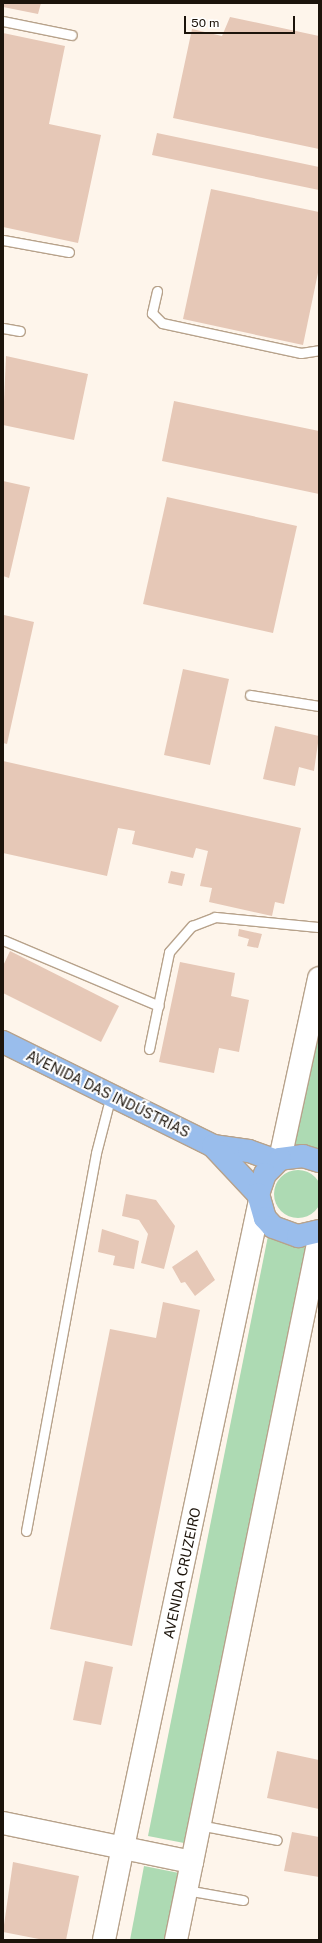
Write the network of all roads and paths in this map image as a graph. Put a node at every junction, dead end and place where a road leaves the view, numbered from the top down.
1 (3, 21) edge
2 (72, 35) dead end
3 (3, 240) edge
4 (69, 252) dead end
5 (157, 291) dead end
6 (3, 328) edge
7 (20, 331) dead end
8 (319, 350) edge
9 (250, 695) dead end
10 (319, 706) edge
11 (319, 927) edge
12 (3, 940) edge
13 (319, 978) edge
14 (158, 1006) junction
15 (3, 1042) edge
16 (149, 1049) dead end
17 (111, 1094) junction
18 (213, 1146) junction
19 (278, 1160) junction
20 (319, 1161) edge
21 (259, 1200) junction
22 (319, 1231) edge
23 (319, 1239) edge
24 (26, 1531) dead end
25 (3, 1823) edge
26 (199, 1825) junction
27 (277, 1840) dead end
28 (123, 1847) junction
29 (192, 1862) junction
30 (186, 1890) junction
31 (243, 1900) dead end
32 (104, 1940) edge
33 (176, 1940) edge

1 - 2 lane
3 - 4 lane
5 - 8 lane
6 - 7 lane
9 - 10 lane
11 - 14 lane
12 - 14 lane
13 - 19 main road
14 - 16 lane
15 - 17 main road, AVENIDA DAS INDÚSTRIAS
17 - 18 main road, AVENIDA DAS INDÚSTRIAS
17 - 24 lane
18 - 19 main road
18 - 21 main road
19 - 20 main road
19 - 21 main road
21 - 22 main road
21 - 28 main road, AVENIDA CRUZEIRO
23 - 26 main road
25 - 28 main road
26 - 27 lane
26 - 29 main road
28 - 29 main road
28 - 32 main road, AVENIDA CRUZEIRO
29 - 30 main road
30 - 31 lane
30 - 33 main road

